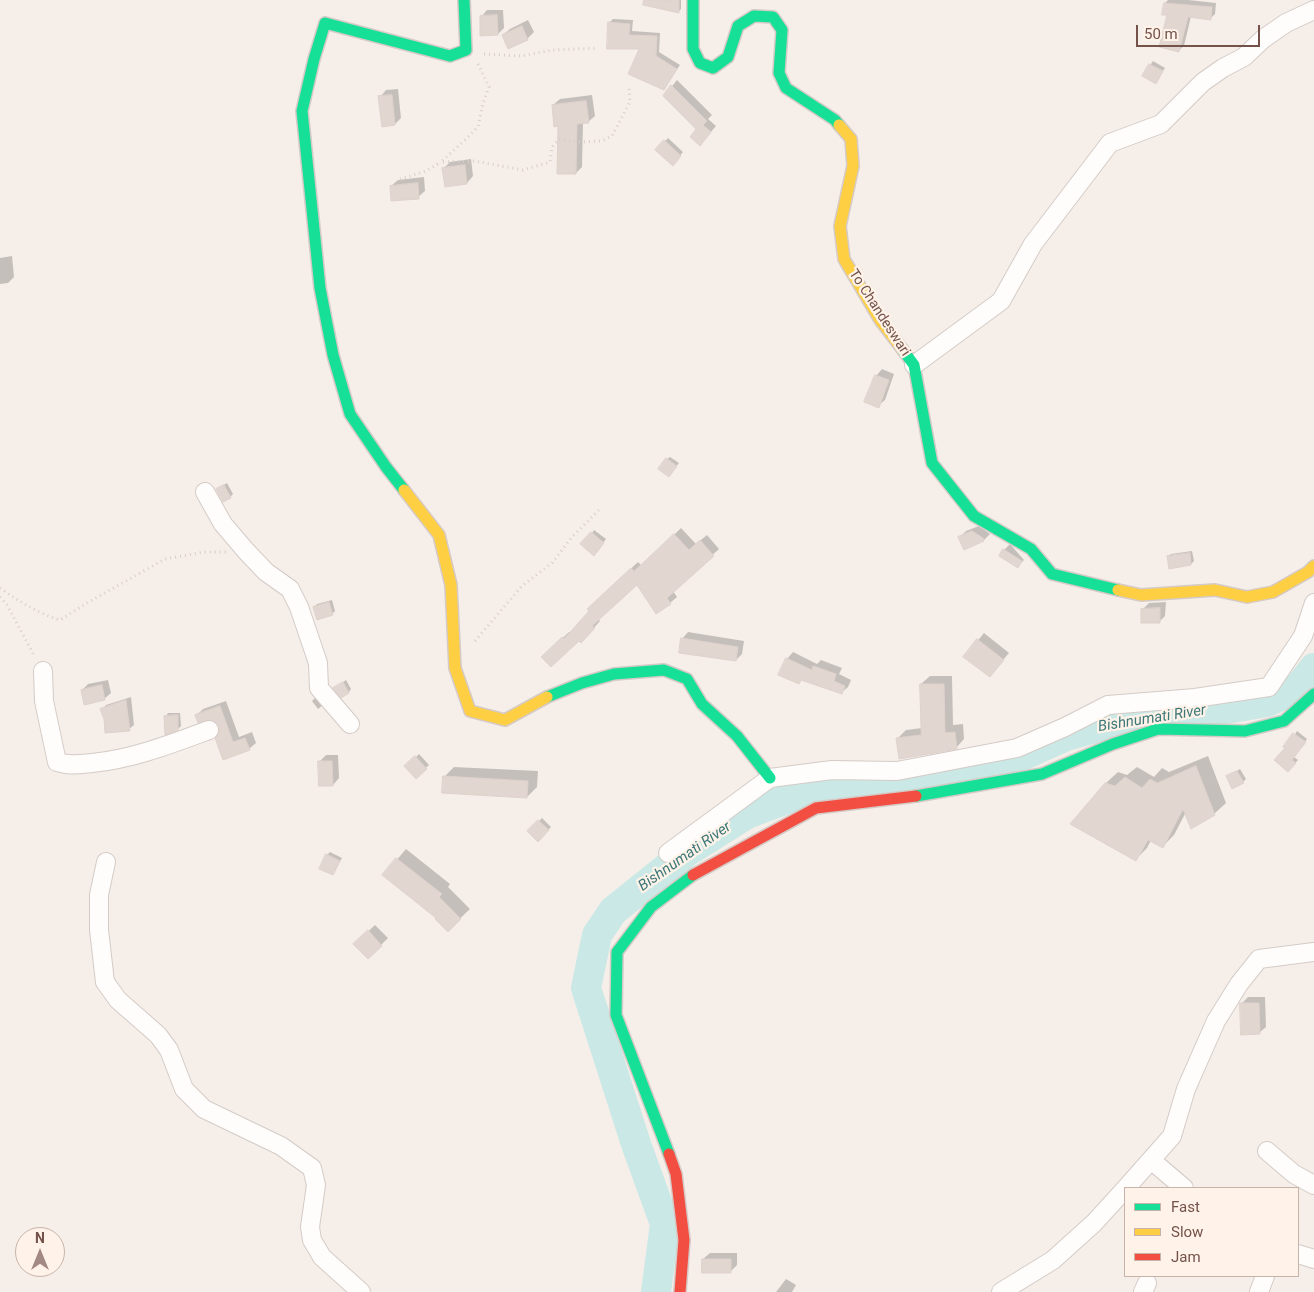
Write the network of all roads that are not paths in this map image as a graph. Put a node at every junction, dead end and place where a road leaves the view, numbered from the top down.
1 (464, 0) edge
2 (693, 0) edge
3 (1314, 10) edge
4 (914, 365) junction
5 (205, 492) dead end
6 (1314, 566) edge
7 (1314, 603) edge
8 (1309, 639) edge
9 (43, 671) road end
10 (1314, 694) edge
11 (350, 724) dead end
12 (209, 730) dead end
13 (770, 778) junction
14 (668, 853) dead end
15 (106, 862) dead end
16 (1314, 952) edge
17 (1267, 1151) dead end
18 (1151, 1160) junction
19 (1314, 1185) edge
20 (1128, 1187) edge
21 (1183, 1187) edge
22 (1124, 1191) edge
23 (1299, 1254) edge
24 (1314, 1259) edge
25 (1265, 1277) edge
26 (361, 1292) edge
27 (680, 1292) edge
28 (1001, 1292) edge
29 (1259, 1292) edge

1 - 13 street
2 - 4 street, To Chandeswari
3 - 4 street
4 - 6 street, To Chandeswari
5 - 11 street
7 - 8 street
8 - 13 street
9 - 12 street
10 - 27 street
13 - 14 street
15 - 26 street
16 - 18 street
17 - 19 street
18 - 20 street
18 - 21 street
22 - 28 street
23 - 24 street
25 - 29 street

